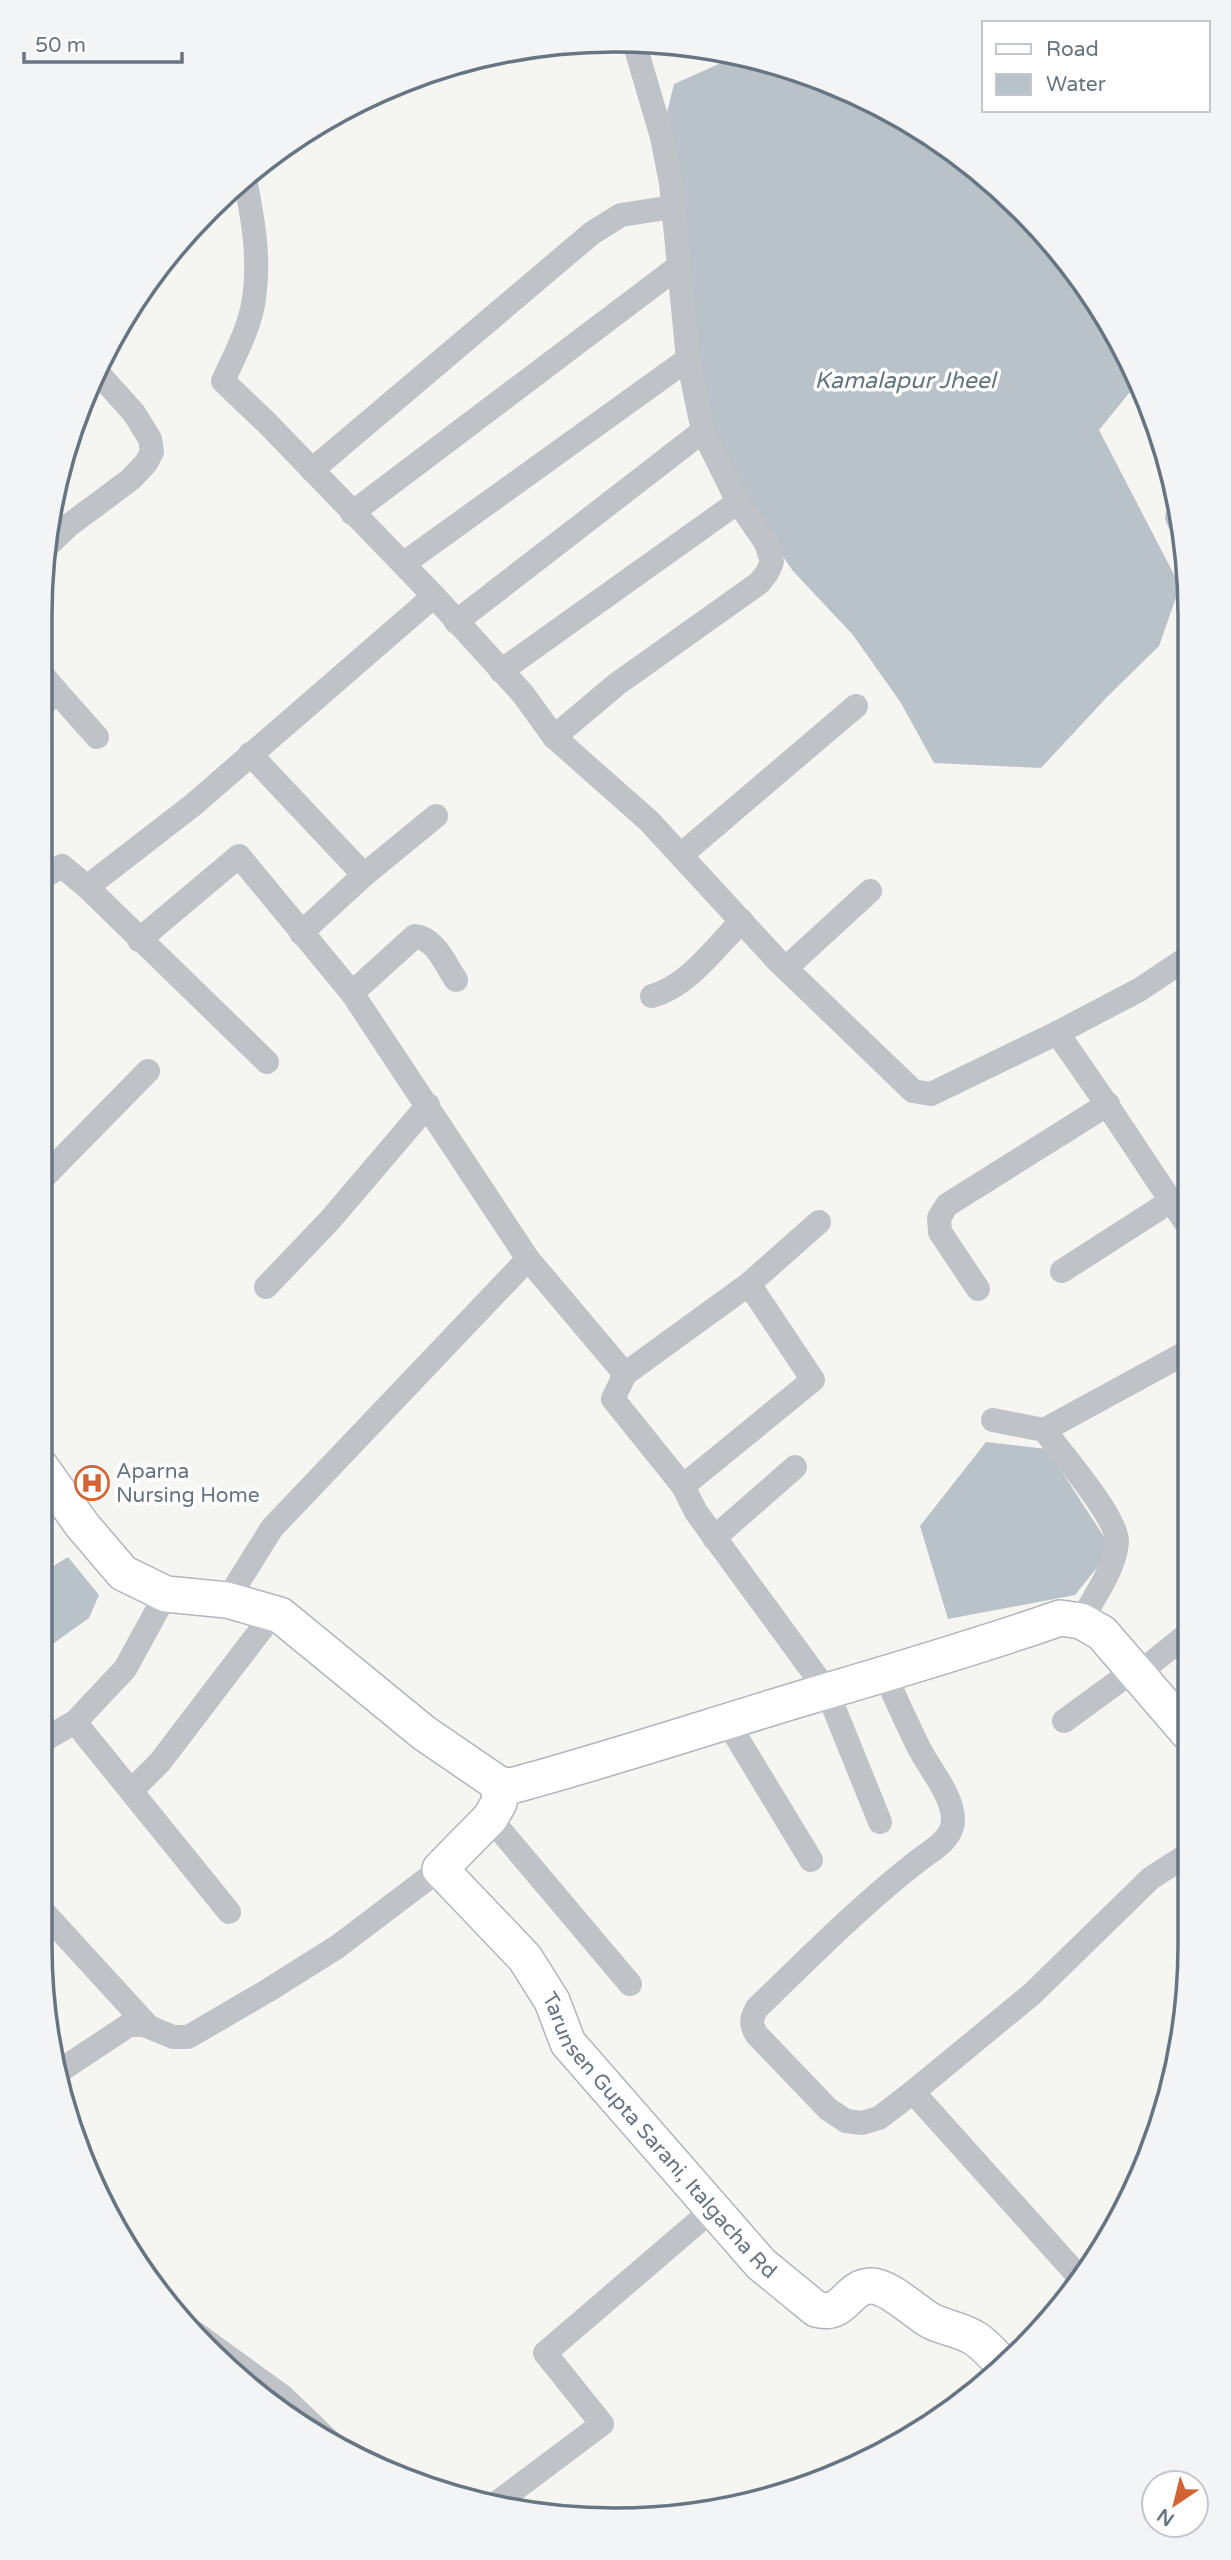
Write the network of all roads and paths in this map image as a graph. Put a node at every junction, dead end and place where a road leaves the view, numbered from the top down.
1 (637, 53) edge
2 (247, 190) edge
3 (673, 208) junction
4 (679, 266) junction
5 (688, 359) junction
6 (104, 380) edge
7 (703, 431) junction
8 (312, 470) junction
9 (738, 502) junction
10 (352, 513) junction
11 (58, 535) edge
12 (403, 564) junction
13 (434, 596) junction
14 (456, 622) junction
15 (502, 671) junction
16 (52, 701) edge
17 (856, 706) dead end
18 (97, 737) dead end
19 (554, 737) junction
20 (250, 754) junction
21 (436, 816) dead end
22 (681, 855) junction
23 (52, 872) edge
24 (364, 874) junction
25 (87, 887) junction
26 (870, 891) dead end
27 (741, 920) junction
28 (301, 933) junction
29 (139, 940) junction
30 (1178, 964) edge
31 (786, 968) junction
32 (456, 980) dead end
33 (352, 993) junction
34 (652, 996) dead end
35 (1057, 1033) junction
36 (267, 1062) dead end
37 (148, 1071) dead end
38 (1108, 1104) junction
39 (428, 1105) junction
40 (52, 1169) edge
41 (1171, 1201) junction
42 (1178, 1211) edge
43 (819, 1222) dead end
44 (528, 1259) junction
45 (1062, 1271) dead end
46 (749, 1284) junction
47 (267, 1287) dead end
48 (978, 1289) dead end
49 (1178, 1357) edge
50 (625, 1374) junction
51 (993, 1420) dead end
52 (1044, 1430) junction
53 (796, 1467) dead end
54 (52, 1483) edge
55 (683, 1486) junction
56 (715, 1538) junction
57 (166, 1594) junction
58 (227, 1600) junction
59 (273, 1614) junction
60 (1081, 1621) junction
61 (1178, 1641) edge
62 (1136, 1672) junction
63 (885, 1675) junction
64 (827, 1691) junction
65 (1064, 1720) dead end
66 (1178, 1721) edge
67 (75, 1722) junction
68 (728, 1723) junction
69 (52, 1735) edge
70 (500, 1785) junction
71 (131, 1791) junction
72 (491, 1818) junction
73 (880, 1822) dead end
74 (811, 1860) dead end
75 (1178, 1861) edge
76 (440, 1869) junction
77 (229, 1912) dead end
78 (52, 1921) edge
79 (630, 1984) dead end
80 (149, 2027) junction
81 (66, 2067) edge
82 (913, 2092) junction
83 (713, 2209) junction
84 (1074, 2271) edge
85 (997, 2359) edge
86 (505, 2497) edge

1 - 3 street
2 - 8 street
3 - 4 street
3 - 8 street
4 - 5 street
4 - 10 street
5 - 7 street
5 - 12 street
6 - 11 street
7 - 9 street
7 - 14 street
8 - 10 street
9 - 15 street
9 - 19 street
10 - 12 street
12 - 13 street
13 - 14 street
13 - 20 street
14 - 15 street
15 - 19 street
16 - 18 street
17 - 22 street
19 - 22 street
20 - 24 street
20 - 25 street
21 - 24 street
22 - 27 street
23 - 25 street
24 - 28 street
25 - 29 street
26 - 31 street
27 - 31 street
27 - 34 street
28 - 29 street
28 - 33 street
29 - 36 street
30 - 35 street
31 - 35 street
32 - 33 street
33 - 39 street
35 - 38 street
37 - 40 street
38 - 41 street
38 - 48 street
39 - 44 street
39 - 47 street
41 - 42 street
41 - 45 street
43 - 46 street
44 - 50 street
44 - 58 street
46 - 50 street
46 - 55 street
49 - 52 street
50 - 55 street
51 - 52 street
52 - 60 street
53 - 56 street
54 - 57 street
55 - 56 street
56 - 64 street
57 - 58 street
57 - 67 street
58 - 59 street
59 - 70 street
59 - 71 street
60 - 62 street
60 - 63 street
61 - 62 street
62 - 65 street
62 - 66 street
63 - 64 street
63 - 82 street
64 - 68 street
64 - 73 street
67 - 69 street
67 - 71 street
68 - 70 street
68 - 74 street
70 - 72 street
71 - 77 street
72 - 76 street
72 - 79 street
75 - 82 street
76 - 80 street
76 - 83 street, Tarunsen Gupta Sarani, Italgacha Rd
78 - 80 street
80 - 81 street
82 - 84 street
83 - 85 street, Tarunsen Gupta Sarani, Italgacha Rd
83 - 86 street

